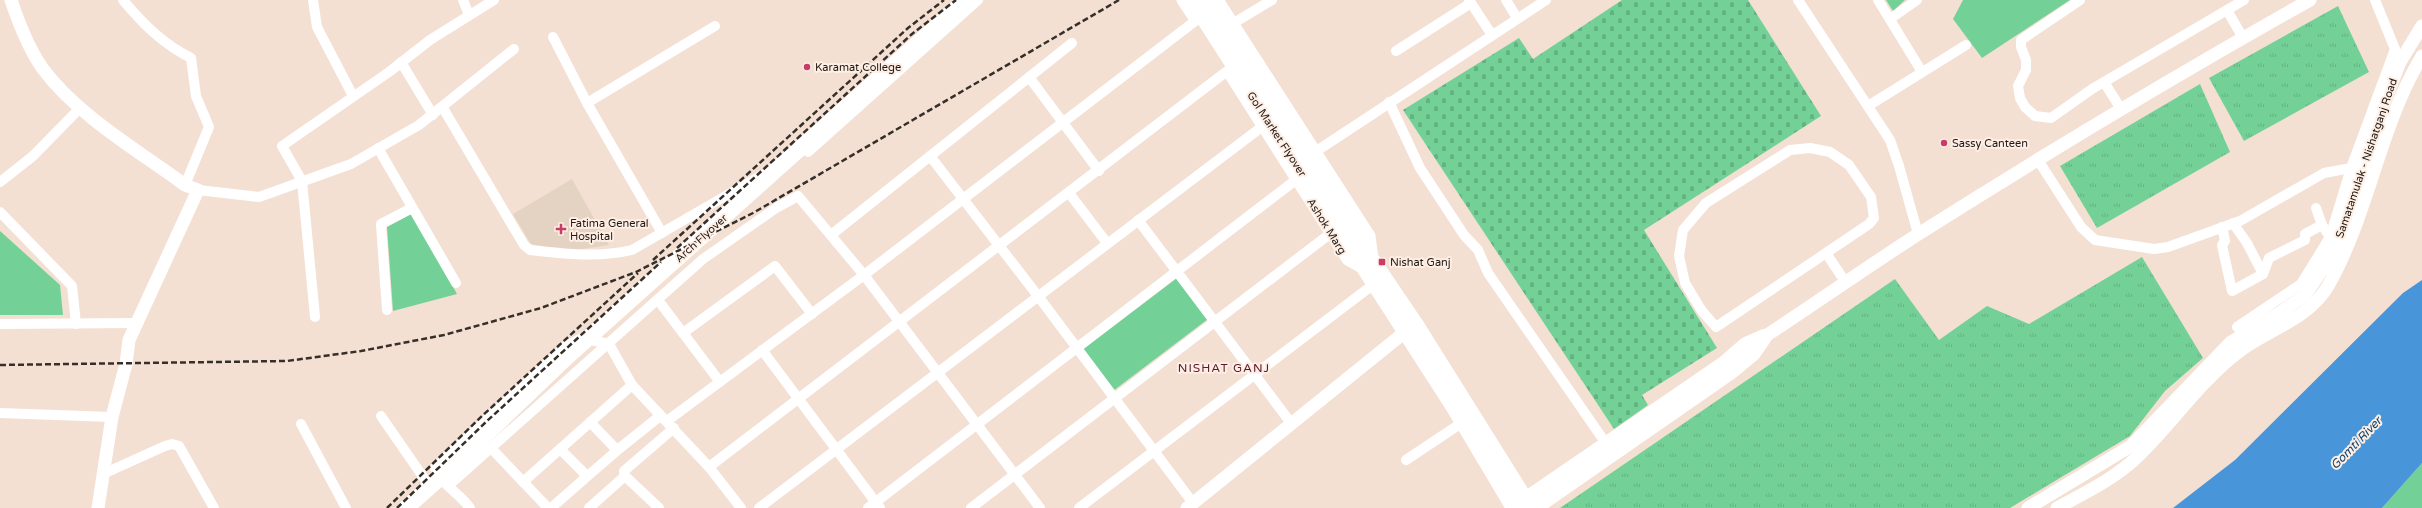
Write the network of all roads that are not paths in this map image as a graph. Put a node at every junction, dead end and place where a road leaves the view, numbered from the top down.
1 (11, 0) edge
2 (123, 0) edge
3 (313, 0) edge
4 (463, 0) edge
5 (494, 0) edge
6 (956, 0) edge
7 (966, 0) edge
8 (978, 0) edge
9 (1183, 0) edge
10 (1192, 0) edge
11 (1272, 0) edge
12 (1506, 0) edge
13 (1546, 0) edge
14 (1798, 0) edge
15 (1878, 0) edge
16 (1917, 0) edge
17 (2080, 0) edge
18 (2244, 0) edge
19 (2310, 0) edge
20 (2375, 0) edge
21 (1214, 1) edge
22 (1470, 1) edge
23 (2227, 10) junction
24 (469, 15) junction
25 (1517, 18) junction
26 (1890, 19) junction
27 (1196, 20) junction
28 (1232, 24) junction
29 (715, 26) dead end
30 (2422, 26) edge
31 (1492, 35) junction
32 (553, 37) dead end
33 (2243, 38) junction
34 (1072, 43) dead end
35 (1966, 45) dead end
36 (514, 49) dead end
37 (1396, 51) dead end
38 (1251, 54) junction
39 (2422, 56) edge
40 (401, 62) junction
41 (1228, 70) junction
42 (1922, 72) junction
43 (1029, 77) junction
44 (2104, 82) junction
45 (353, 96) junction
46 (1389, 102) junction
47 (587, 103) junction
48 (1868, 106) junction
49 (81, 107) junction
50 (443, 108) junction
51 (2121, 109) junction
52 (433, 114) junction
53 (1063, 122) junction
54 (1263, 126) junction
55 (378, 148) junction
56 (1314, 152) junction
57 (930, 156) junction
58 (2038, 160) junction
59 (2351, 168) junction
60 (1098, 170) junction
61 (761, 176) junction
62 (1297, 179) junction
63 (302, 181) junction
64 (0, 182) edge
65 (192, 188) junction
66 (1068, 193) junction
67 (963, 199) junction
68 (412, 208) junction
69 (2316, 208) dead end
70 (0, 212) edge
71 (1138, 220) junction
72 (2233, 223) junction
73 (2322, 225) junction
74 (2222, 227) junction
75 (662, 233) junction
76 (1331, 233) junction
77 (1918, 234) junction
78 (831, 235) junction
79 (2330, 237) junction
80 (1350, 238) junction
81 (1107, 243) junction
82 (999, 246) junction
83 (1826, 253) junction
84 (1368, 264) junction
85 (1177, 272) junction
86 (2263, 274) junction
87 (864, 275) junction
88 (456, 283) dead end
89 (1846, 283) junction
90 (1374, 284) junction
91 (1038, 296) junction
92 (658, 300) junction
93 (387, 310) dead end
94 (812, 314) junction
95 (315, 317) dead end
96 (899, 322) junction
97 (1215, 322) junction
98 (137, 323) junction
99 (0, 324) edge
100 (76, 324) junction
101 (2237, 327) dead end
102 (1405, 332) junction
103 (683, 333) junction
104 (1764, 337) junction
105 (609, 344) junction
106 (1077, 348) junction
107 (762, 350) junction
108 (937, 373) junction
109 (1254, 374) junction
110 (720, 382) junction
111 (632, 385) junction
112 (1115, 398) junction
113 (798, 400) junction
114 (0, 413) edge
115 (381, 416) dead end
116 (112, 417) junction
117 (590, 422) junction
118 (667, 422) junction
119 (1463, 422) junction
120 (1291, 423) junction
121 (301, 424) dead end
122 (977, 424) junction
123 (1606, 444) junction
124 (492, 448) junction
125 (620, 448) junction
126 (560, 449) junction
127 (836, 450) junction
128 (1154, 451) junction
129 (1406, 460) dead end
130 (709, 467) junction
131 (103, 474) junction
132 (1015, 475) junction
133 (625, 476) junction
134 (442, 480) junction
135 (583, 480) junction
136 (523, 482) junction
137 (874, 506) edge
138 (1190, 506) edge
139 (1522, 506) edge
140 (98, 508) edge
141 (214, 508) edge
142 (346, 508) edge
143 (406, 508) edge
144 (470, 508) edge
145 (548, 508) edge
146 (551, 508) edge
147 (589, 508) edge
148 (659, 508) edge
149 (741, 508) edge
150 (759, 508) edge
151 (970, 508) edge
152 (1040, 508) edge
153 (1079, 508) edge
154 (2028, 508) edge
155 (2057, 508) edge

1 - 49 street
2 - 65 street
3 - 45 street
4 - 24 street
5 - 24 street
6 - 61 street
7 - 134 main road, Arch Flyover
8 - 61 street
9 - 27 street, Ashok Marg
10 - 80 main road, Gol Market Flyover
11 - 28 street
12 - 25 street
13 - 25 street
14 - 48 street
15 - 26 street
16 - 26 street
17 - 44 street
18 - 23 street
19 - 33 street
20 - 59 street
21 - 27 street
21 - 28 street, Ashok Marg
21 - 80 main road, Gol Market Flyover
22 - 31 street
22 - 37 street
23 - 33 street
23 - 44 street
24 - 40 street
25 - 31 street
26 - 42 street
27 - 41 street, Ashok Marg
27 - 53 street
28 - 38 street, Ashok Marg
29 - 47 street
30 - 154 street, Samatamulak - Nishatganj Road
31 - 46 street
32 - 47 street
33 - 51 street
34 - 43 street
35 - 42 street
36 - 50 street
38 - 41 street
38 - 56 street, Ashok Marg
39 - 155 street, Samatamulak - Nishatganj Road
40 - 45 street
40 - 52 street
41 - 54 street, Ashok Marg
41 - 60 street
42 - 48 street
43 - 53 street
43 - 57 street
44 - 51 street
45 - 63 street
46 - 56 street
46 - 123 street
47 - 75 street
48 - 77 street
49 - 64 street
49 - 65 street
50 - 52 street
50 - 75 street
51 - 58 street
52 - 55 street
53 - 60 street
53 - 67 street
54 - 62 street, Ashok Marg
54 - 71 street
55 - 63 street
55 - 68 street
56 - 84 street, Ashok Marg
57 - 67 street
57 - 78 street
58 - 74 street
58 - 77 street
59 - 72 street
59 - 79 street
60 - 66 street
61 - 75 street
62 - 76 street, Ashok Marg
62 - 85 street
63 - 65 street
63 - 95 street
65 - 98 street
66 - 81 street
66 - 82 street
67 - 82 street
67 - 87 street
68 - 88 street
68 - 93 street
69 - 73 street
70 - 100 street
71 - 81 street
71 - 85 street
72 - 74 street
72 - 86 street
73 - 79 street
73 - 86 street
74 - 86 street
76 - 84 street, Ashok Marg
76 - 97 street
77 - 89 street
78 - 87 street
78 - 92 street
79 - 101 street
80 - 84 main road, Gol Market Flyover
81 - 91 street
82 - 91 street
82 - 96 street
83 - 83 street
83 - 89 street
84 - 90 main road, Ashok Marg
84 - 139 main road, Ashok Marg
85 - 97 street
85 - 106 street
87 - 94 street
87 - 96 street
89 - 104 street
90 - 102 main road, Ashok Marg
90 - 109 street
91 - 106 street
91 - 108 street
92 - 103 street
92 - 105 street
94 - 103 street
94 - 107 street
96 - 108 street
96 - 113 street
97 - 109 street
97 - 112 street
98 - 100 street
98 - 116 street
99 - 100 street
102 - 119 main road, Ashok Marg
102 - 120 street
103 - 110 street
104 - 123 main road
104 - 139 main road
105 - 111 street
105 - 124 street
105 - 134 street
106 - 112 street
106 - 122 street
107 - 110 street
107 - 113 street
108 - 122 street
108 - 127 street
109 - 120 street
109 - 128 street
110 - 118 street
111 - 117 street
111 - 118 street
112 - 128 street
112 - 132 street
113 - 127 street
113 - 130 street
114 - 116 street
115 - 134 street
116 - 131 street
117 - 125 street
117 - 126 street
118 - 125 street
118 - 130 street
118 - 133 street
119 - 129 street
119 - 139 main road, Ashok Marg
120 - 138 street
121 - 142 street
122 - 132 street
122 - 137 street
123 - 139 main road
124 - 134 street
124 - 136 street
125 - 135 street
126 - 135 street
126 - 136 street
127 - 137 street
127 - 150 street
128 - 138 street
128 - 153 street
130 - 149 street
131 - 140 street
131 - 141 street
132 - 151 street
132 - 152 street
133 - 147 street
133 - 148 street
134 - 143 main road, Arch Flyover
134 - 144 street
135 - 146 street
136 - 145 street

